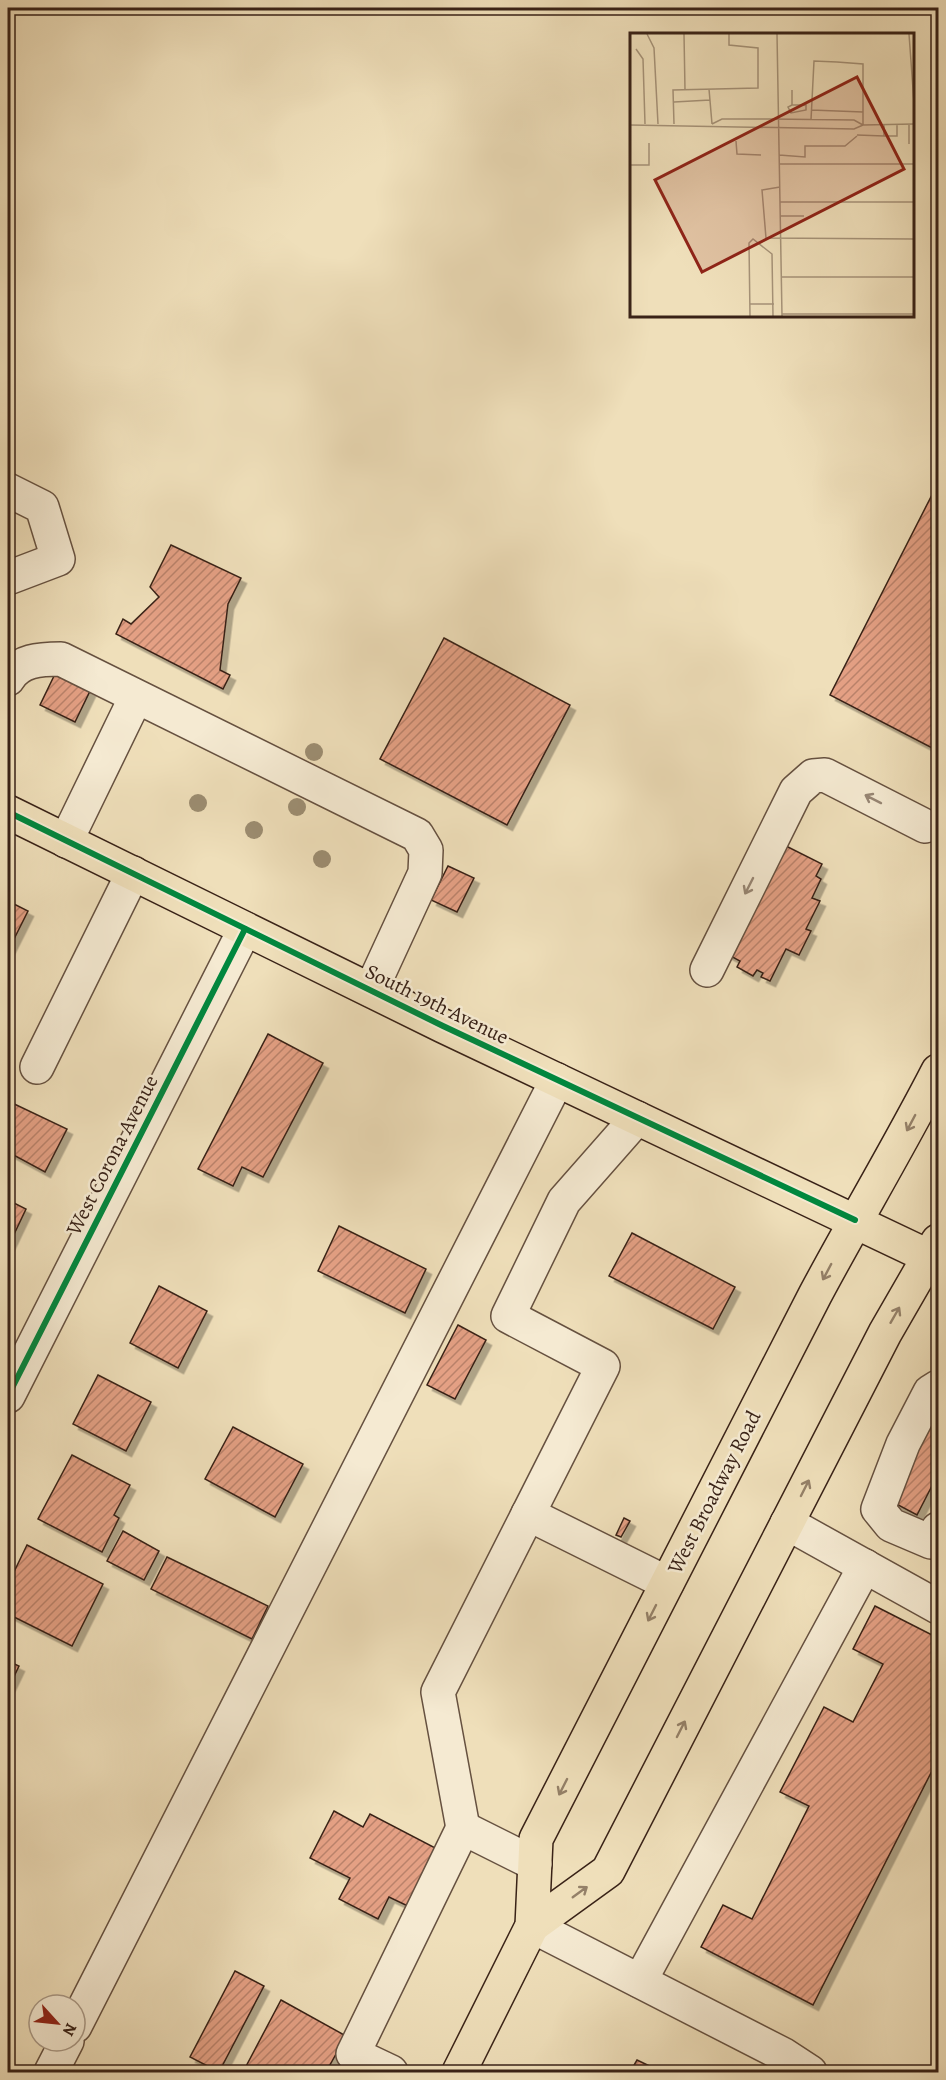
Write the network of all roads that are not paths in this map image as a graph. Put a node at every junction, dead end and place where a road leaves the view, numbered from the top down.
1 (8, 490) edge
2 (8, 578) edge
3 (8, 679) edge
4 (136, 697) junction
5 (8, 812) edge
6 (926, 826) dead end
7 (66, 841) junction
8 (133, 873) junction
9 (245, 929) junction
10 (707, 970) dead end
11 (370, 990) junction
12 (37, 1067) dead end
13 (939, 1071) edge
14 (557, 1080) junction
15 (636, 1118) junction
16 (855, 1220) junction
17 (936, 1253) edge
18 (939, 1387) edge
19 (8, 1396) edge
20 (528, 1514) junction
21 (787, 1523) junction
22 (939, 1528) edge
23 (865, 1566) junction
24 (668, 1583) junction
25 (939, 1607) edge
26 (463, 1828) junction
27 (535, 1864) junction
28 (532, 1926) junction
29 (640, 1981) junction
30 (87, 2002) edge
31 (61, 2053) edge
32 (345, 2063) edge
33 (51, 2073) edge
34 (391, 2073) edge
35 (459, 2073) edge
36 (810, 2073) edge

1 - 2 street
3 - 4 street
4 - 7 street
4 - 11 street
5 - 7 main road, South 19th Avenue
6 -> 10 street
7 - 8 main road, South 19th Avenue
8 - 9 main road, South 19th Avenue
8 - 12 street
9 - 11 main road, South 19th Avenue
9 - 19 street, West Corona Avenue
11 - 14 main road, South 19th Avenue
13 -> 16 main road, West Broadway Road
14 - 15 main road, South 19th Avenue
14 - 30 street
15 - 16 main road, South 19th Avenue
15 - 20 street
16 - 17 main road, South 19th Avenue
16 -> 24 main road, West Broadway Road
21 -> 17 main road, West Broadway Road
18 - 22 street
20 - 24 street
20 - 26 street
21 - 23 street
28 -> 21 main road, West Broadway Road
23 - 25 street
23 - 29 street
24 -> 27 main road, West Broadway Road
26 - 27 street
26 - 32 street
27 - 28 main road, West Broadway Road
28 - 29 street
28 - 35 main road, West Broadway Road
29 - 36 street
31 - 33 street
32 - 34 street

